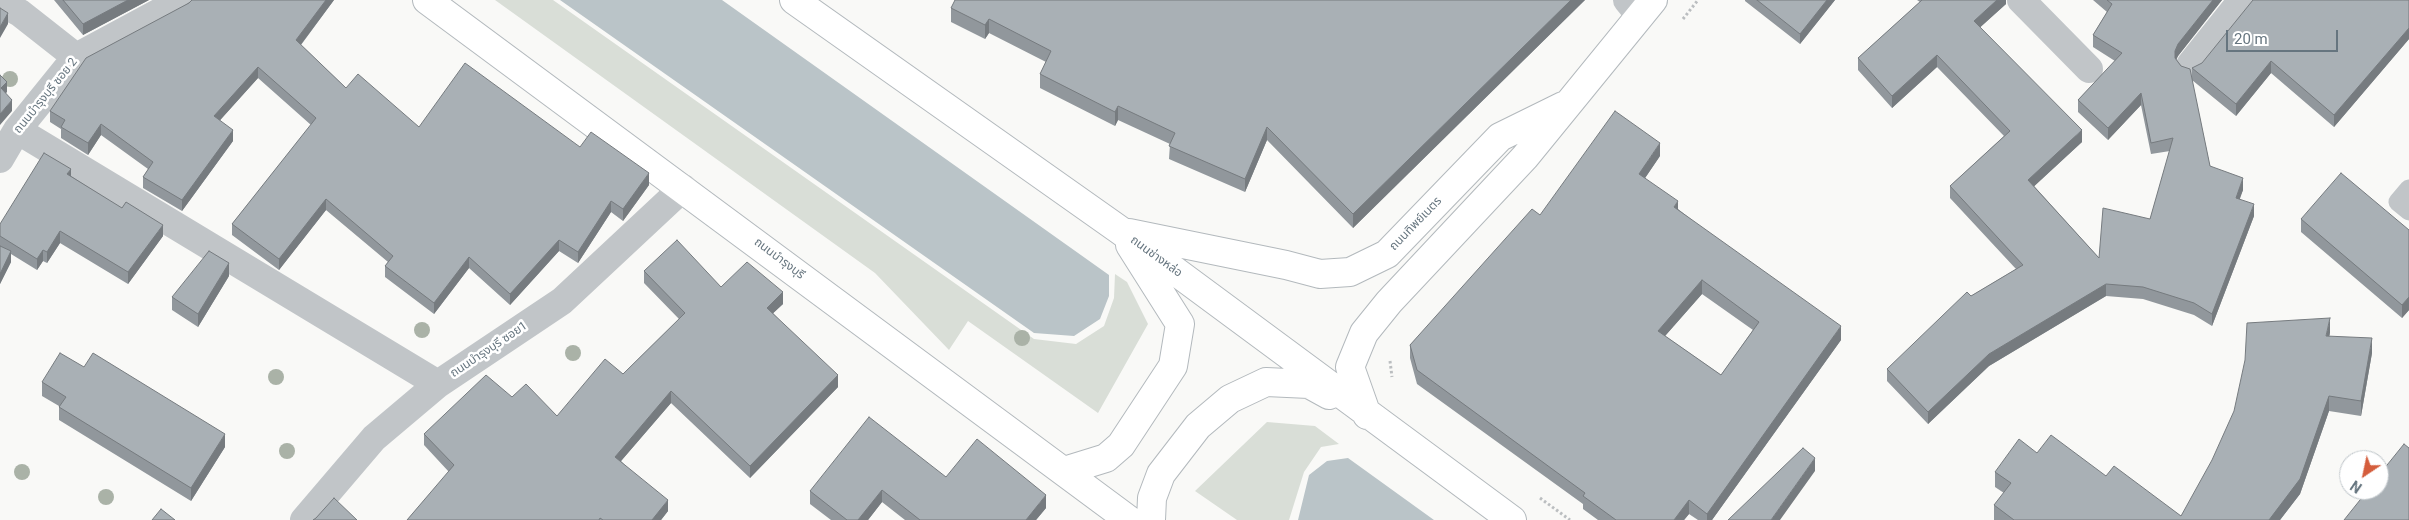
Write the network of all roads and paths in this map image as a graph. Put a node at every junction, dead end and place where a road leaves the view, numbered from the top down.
1 (182, 0) edge
2 (427, 0) edge
3 (794, 0) edge
4 (1698, 0) edge
5 (2022, 0) edge
6 (2242, 0) edge
7 (0, 2) edge
8 (1640, 5) edge
9 (1682, 21) dead end
10 (76, 57) junction
11 (2190, 65) dead end
12 (2089, 69) dead end
13 (1568, 103) junction
14 (17, 130) junction
15 (0, 159) edge
16 (683, 188) junction
17 (2409, 189) edge
18 (2409, 211) edge
19 (1121, 231) junction
20 (1394, 353) dead end
21 (438, 384) junction
22 (1392, 385) dead end
23 (1367, 415) junction
24 (1064, 472) junction
25 (1538, 497) dead end
26 (1111, 515) edge
27 (304, 520) edge
28 (1151, 520) edge
29 (1512, 520) edge
30 (1570, 520) edge

1 - 10 street, ถนนบำรุงบุรี ซอย 2
2 - 16 main road, ถนนบำรุงบุรี
3 - 19 main road, ถนนช่างหล่อ
4 - 9 path
5 - 12 street
6 - 11 street
7 - 10 street
8 - 13 main road, ถนนทิพย์เนตร
10 - 14 street, ถนนบำรุงบุรี ซอย 2
13 - 19 main road, ถนนทิพย์เนตร
13 - 23 main road, ถนนทิพย์เนตร
14 - 15 street, ถนนบำรุงบุรี ซอย 2
14 - 21 street
16 - 21 street, ถนนบำรุงบุรี ซอย1
16 - 24 main road, ถนนบำรุงบุรี
17 - 18 lane
19 - 23 main road, ถนนช่างหล่อ
19 - 24 main road
20 - 22 path
21 - 27 street, ถนนบำรุงบุรี ซอย1
23 - 28 main road
23 - 29 main road, ถนนช่างหล่อ
24 - 26 main road, ถนนบำรุงบุรี
25 - 30 path

